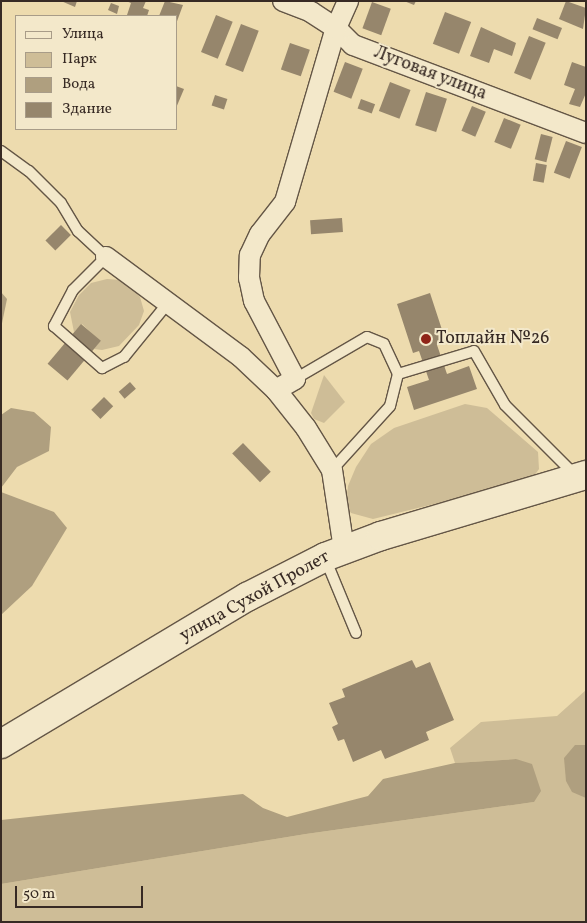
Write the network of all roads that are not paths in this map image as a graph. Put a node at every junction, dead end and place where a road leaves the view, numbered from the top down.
1 (283, 1) edge
2 (348, 1) edge
3 (336, 28) junction
4 (586, 133) edge
5 (1, 151) edge
6 (106, 257) junction
7 (167, 304) junction
8 (398, 374) junction
9 (295, 379) junction
10 (276, 390) junction
11 (332, 470) junction
12 (581, 476) edge
13 (334, 553) junction
14 (356, 633) dead end
15 (1, 744) edge

1 - 3 street, Луговая улица
2 - 3 street
3 - 4 street, Луговая улица
3 - 9 street
5 - 6 lane
6 - 7 street
6 - 7 lane
7 - 10 street
8 - 9 lane
8 - 11 lane
8 - 12 lane
9 - 10 street
10 - 11 street
11 - 13 street
12 - 13 main road, улица Сухой Пролет
13 - 14 lane
13 - 15 main road, улица Сухой Пролет

